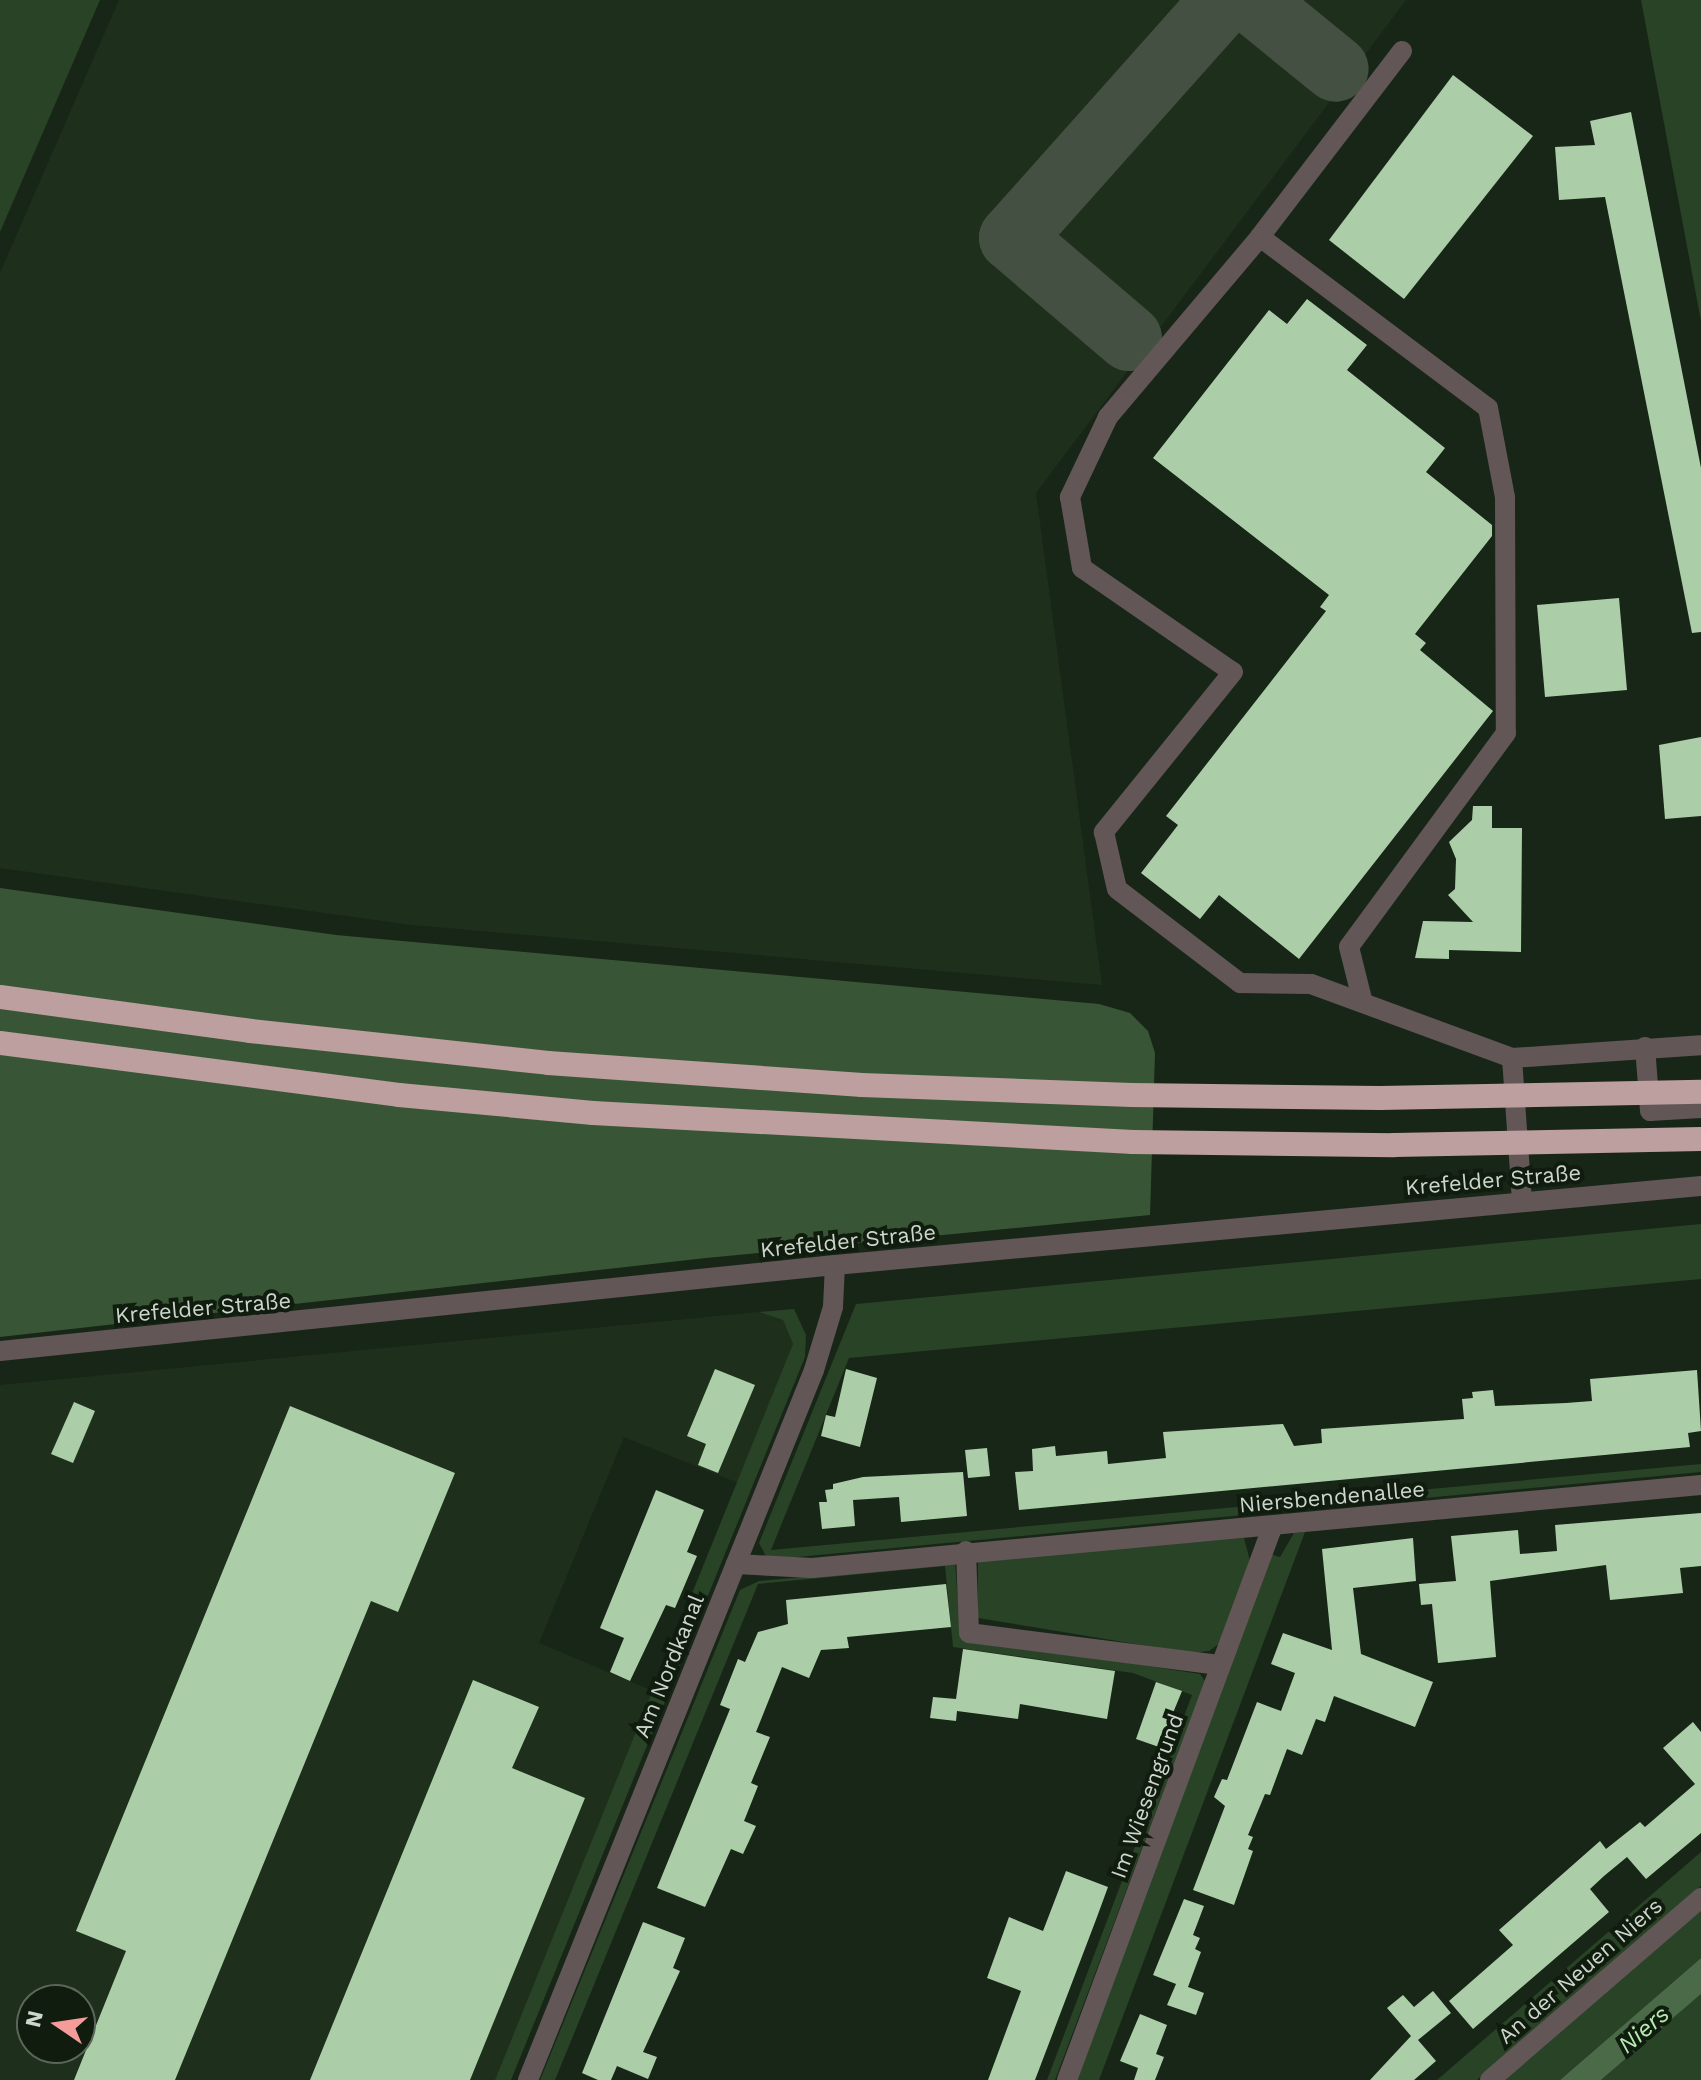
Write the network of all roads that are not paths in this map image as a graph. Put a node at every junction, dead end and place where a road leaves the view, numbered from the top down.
1 (1402, 51) dead end
2 (1260, 237) junction
3 (0, 997) edge
4 (1362, 999) junction
5 (0, 1043) edge
6 (1701, 1045) edge
7 (1645, 1047) junction
8 (1512, 1058) junction
9 (0, 1059) edge
10 (114, 1059) junction
11 (1701, 1092) edge
12 (1701, 1108) edge
13 (1701, 1139) edge
14 (1701, 1186) edge
15 (1522, 1201) junction
16 (835, 1265) junction
17 (0, 1351) edge
18 (1701, 1485) edge
19 (1272, 1528) junction
20 (966, 1551) junction
21 (736, 1564) junction
22 (1219, 1665) junction
23 (1701, 1898) edge
24 (528, 2080) edge
25 (1067, 2080) edge
26 (1490, 2080) edge

1 - 2 street
2 - 4 street
2 - 4 street
3 - 11 highway, bridge
4 - 8 street
5 - 10 highway
6 - 7 street
7 - 8 street
7 - 12 street
8 - 15 street
9 - 10 highway
10 - 13 highway, bridge
14 - 15 street, Krefelder Straße
15 - 16 street, Krefelder Straße
16 - 17 street, Krefelder Straße
16 - 21 street, Am Nordkanal
18 - 19 street, Niersbendenallee
19 - 20 street, Niersbendenallee
19 - 22 street, Im Wiesengrund
20 - 21 street, Niersbendenallee
20 - 22 street
21 - 24 street, Am Nordkanal
22 - 25 street, Im Wiesengrund
23 - 26 street, An der Neuen Niers

